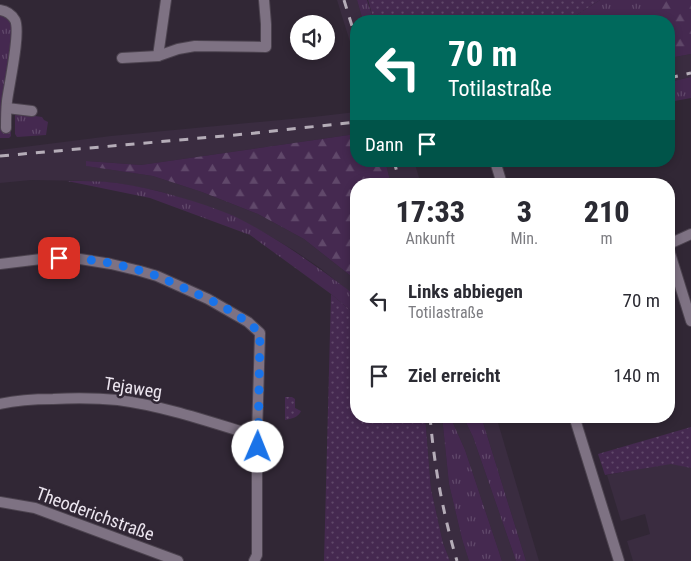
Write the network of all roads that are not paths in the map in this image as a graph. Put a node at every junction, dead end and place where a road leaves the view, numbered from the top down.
1 (166, 0) edge
2 (264, 0) edge
3 (0, 10) edge
4 (158, 56) junction
5 (122, 58) dead end
6 (7, 108) junction
7 (32, 111) dead end
8 (6, 128) dead end
9 (691, 234) edge
10 (675, 241) edge
11 (0, 264) edge
12 (675, 269) edge
13 (691, 320) edge
14 (0, 404) edge
15 (576, 423) edge
16 (257, 434) junction
17 (0, 502) edge
18 (178, 561) edge
19 (254, 561) edge
20 (619, 561) edge

1 - 4 street
2 - 4 street
3 - 6 street
4 - 5 street
6 - 7 street
6 - 8 street
9 - 10 street
11 - 16 street
12 - 13 street
14 - 16 street, Tejaweg
15 - 20 street
16 - 19 street
17 - 18 street, Theoderichstraße

